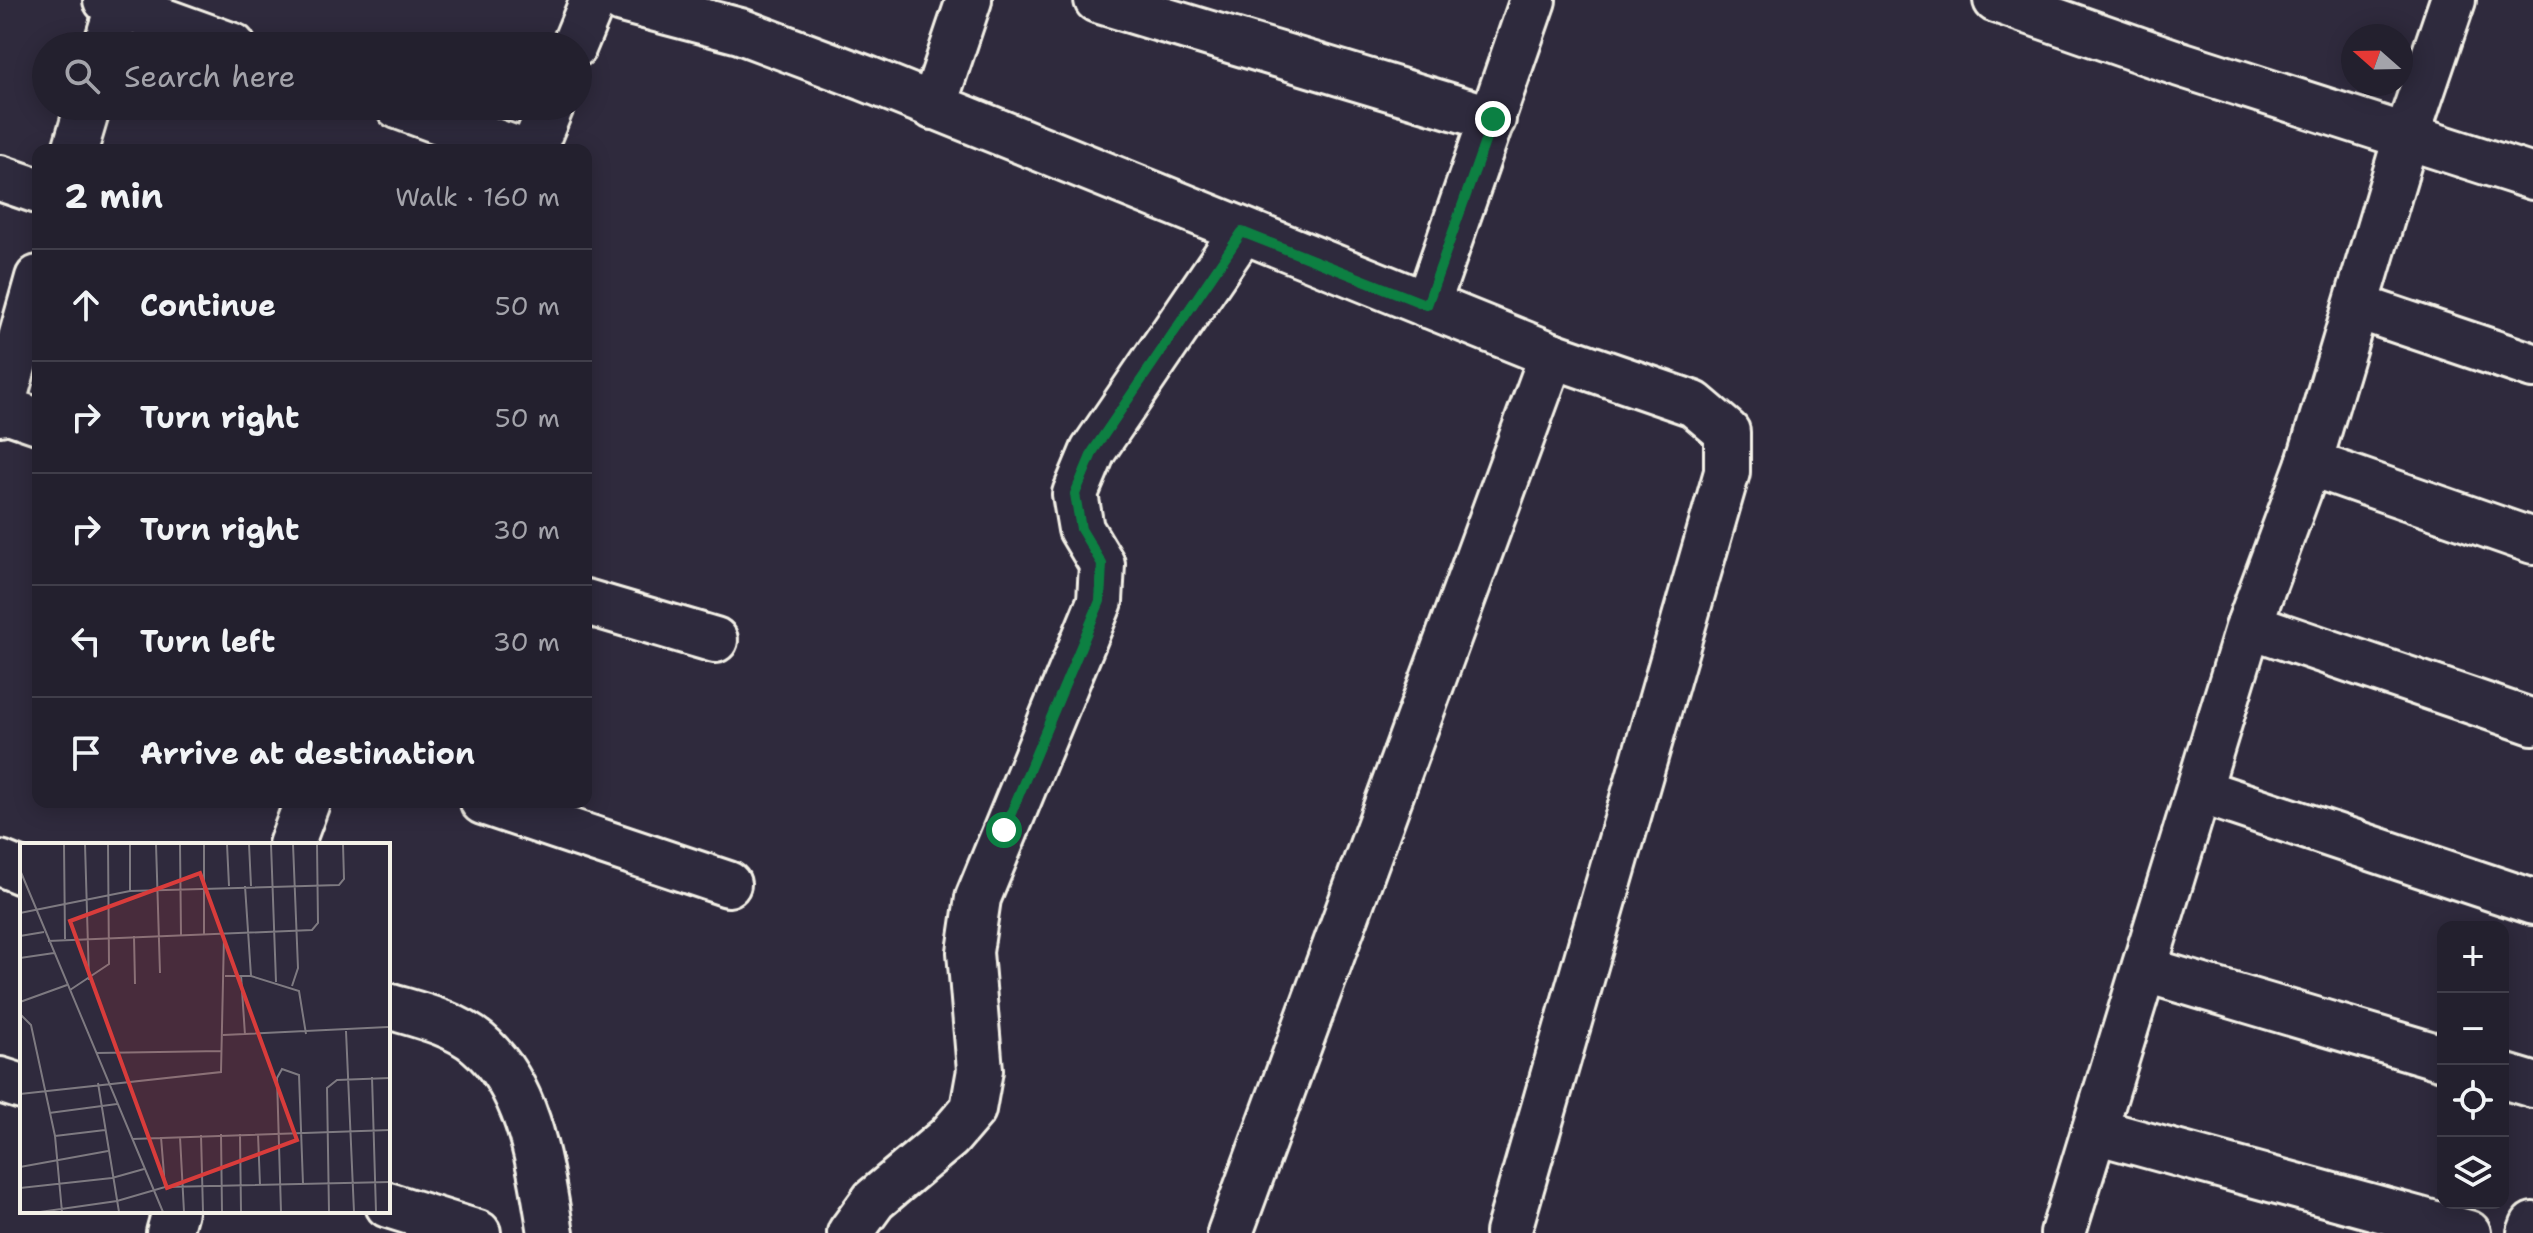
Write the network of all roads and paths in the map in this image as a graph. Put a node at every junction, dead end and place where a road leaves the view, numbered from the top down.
1 (593, 0) edge
2 (622, 0) edge
3 (969, 0) edge
4 (1097, 0) edge
5 (1533, 0) edge
6 (1996, 0) edge
7 (2453, 0) edge
8 (115, 2) edge
9 (109, 32) edge
10 (195, 32) edge
11 (580, 32) edge
12 (933, 107) junction
13 (1493, 119) junction
14 (84, 120) edge
15 (436, 120) edge
16 (545, 120) edge
17 (2406, 138) junction
18 (77, 144) edge
19 (502, 144) edge
20 (535, 144) edge
21 (2533, 177) edge
22 (0, 178) edge
23 (32, 189) edge
24 (1242, 232) junction
25 (1427, 305) junction
26 (32, 307) edge
27 (2358, 307) junction
28 (1552, 355) junction
29 (2533, 366) edge
30 (10, 412) edge
31 (2309, 463) junction
32 (2533, 541) edge
33 (592, 604) edge
34 (2249, 625) junction
35 (715, 640) dead end
36 (2533, 722) edge
37 (2200, 791) junction
38 (305, 808) edge
39 (501, 808) edge
40 (292, 843) edge
41 (0, 863) edge
42 (20, 871) edge
43 (728, 884) dead end
44 (2533, 902) edge
45 (2146, 970) junction
46 (390, 1007) edge
47 (2437, 1056) edge
48 (2509, 1078) edge
49 (0, 1080) edge
50 (2533, 1085) edge
51 (20, 1086) edge
52 (2095, 1131) junction
53 (390, 1206) edge
54 (174, 1213) edge
55 (2533, 1225) edge
56 (169, 1233) edge
57 (478, 1233) edge
58 (551, 1233) edge
59 (850, 1233) edge
60 (1230, 1233) edge
61 (1508, 1233) edge
62 (2063, 1233) edge
63 (2468, 1233) edge
64 (2530, 1233) edge

1 - 11 street
2 - 12 street
3 - 12 street
4 - 13 street
5 - 13 street
6 - 17 street
7 - 17 street
8 - 9 street
8 - 10 street
12 - 24 street
13 - 25 street
14 - 18 street
15 - 19 street
16 - 20 street
17 - 21 street
17 - 27 street
22 - 23 street
24 - 25 street
24 - 59 street
25 - 28 street
26 - 30 street
27 - 29 street
27 - 31 street
28 - 60 street
28 - 61 street
31 - 32 street
31 - 34 street
33 - 35 street
34 - 36 street
34 - 37 street
37 - 44 street
37 - 45 street
38 - 40 street
39 - 43 street
41 - 42 street
45 - 47 street
45 - 52 street
46 - 58 street
48 - 50 street
49 - 51 street
52 - 62 street
52 - 63 street
53 - 57 street
54 - 56 street
55 - 64 street

